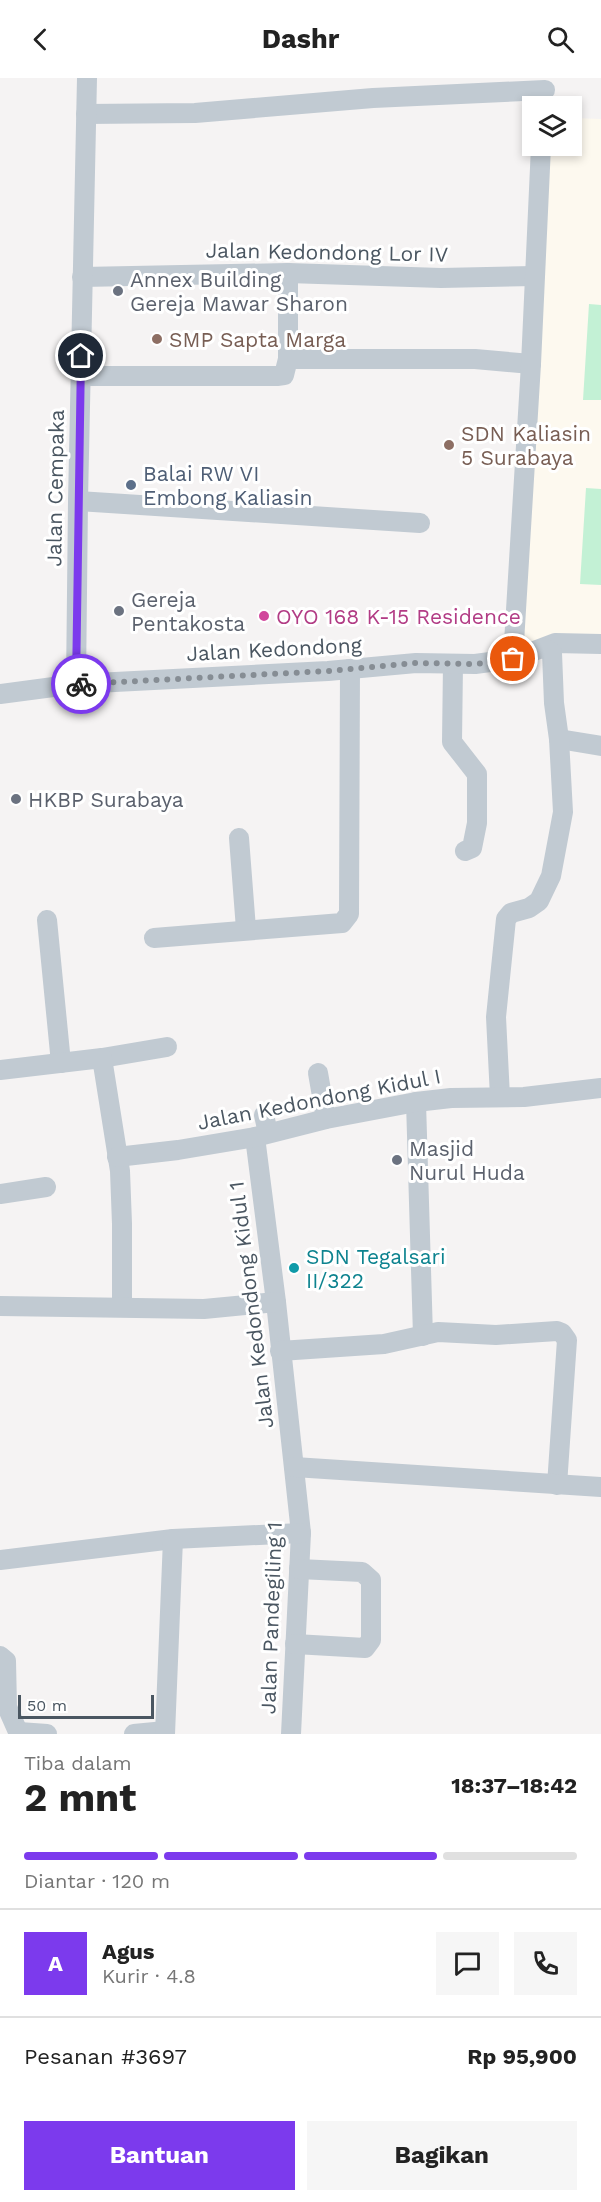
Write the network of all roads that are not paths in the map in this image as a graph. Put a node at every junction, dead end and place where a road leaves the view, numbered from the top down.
1 (87, 78) edge
2 (545, 91) edge
3 (86, 114) junction
4 (541, 156) edge
5 (288, 273) junction
6 (534, 276) junction
7 (82, 277) junction
8 (288, 359) junction
9 (531, 364) junction
10 (81, 376) junction
11 (78, 501) junction
12 (420, 523) dead end
13 (601, 644) edge
14 (544, 648) junction
15 (513, 659) junction
16 (453, 664) junction
17 (350, 669) junction
18 (76, 684) junction
19 (0, 694) edge
20 (559, 739) junction
21 (601, 746) edge
22 (239, 838) dead end
23 (465, 851) dead end
24 (46, 920) dead end
25 (246, 930) junction
26 (154, 938) dead end
27 (167, 1047) dead end
28 (102, 1058) junction
29 (61, 1063) junction
30 (0, 1070) edge
31 (318, 1073) dead end
32 (601, 1088) edge
33 (500, 1097) junction
34 (416, 1102) junction
35 (326, 1119) junction
36 (262, 1129) junction
37 (117, 1157) junction
38 (46, 1187) dead end
39 (0, 1194) edge
40 (276, 1302) junction
41 (0, 1306) edge
42 (122, 1307) junction
43 (423, 1336) junction
44 (280, 1351) junction
45 (294, 1467) junction
46 (557, 1485) junction
47 (601, 1488) edge
48 (301, 1533) junction
49 (173, 1539) junction
50 (0, 1560) edge
51 (299, 1569) junction
52 (295, 1644) junction
53 (0, 1656) edge
54 (165, 1732) edge
55 (19, 1733) edge
56 (47, 1734) edge
57 (134, 1734) edge
58 (291, 1734) edge

1 - 3 street, Jalan Cempaka
2 - 3 street
3 - 7 street, Jalan Cempaka
4 - 6 street
5 - 6 street, Jalan Kedondong Lor IV
5 - 7 street, Jalan Kedondong Lor IV
5 - 8 street
6 - 9 street
7 - 10 street, Jalan Cempaka
8 - 9 street
8 - 10 street
9 - 15 street
10 - 11 street, Jalan Cempaka
11 - 12 street
11 - 18 street, Jalan Cempaka
13 - 14 street, Jalan Kedondong
14 - 15 street, Jalan Kedondong
14 - 20 street
15 - 16 street, Jalan Kedondong
16 - 17 street, Jalan Kedondong
16 - 23 street
17 - 18 street, Jalan Kedondong
17 - 25 street
18 - 19 street, Jalan Kedondong
20 - 21 street
20 - 33 street
22 - 25 street
24 - 29 street
25 - 26 street
27 - 28 street
28 - 29 street
28 - 37 street
29 - 30 street
31 - 35 street
32 - 33 street, Jalan Kedondong Kidul I
33 - 34 street, Jalan Kedondong Kidul I
34 - 35 street, Jalan Kedondong Kidul I
34 - 43 street
35 - 36 street, Jalan Kedondong Kidul I
36 - 37 street, Jalan Kedondong Kidul I
36 - 40 street, Jalan Kedondong Kidul 1
37 - 42 street
38 - 39 street
40 - 42 street
40 - 44 street, Jalan Kedondong Kidul 1
41 - 42 street
43 - 44 street
43 - 46 street
44 - 45 street, Jalan Kedondong Kidul 1
45 - 46 street
45 - 48 street, Jalan Pandegiling 1
46 - 47 street
48 - 49 street
48 - 51 street, Jalan Pandegiling 1
49 - 50 street
49 - 54 street
51 - 52 street, Jalan Pandegiling 1
51 - 52 street
52 - 58 street, Jalan Pandegiling 1
53 - 55 street
54 - 57 street
55 - 56 street

